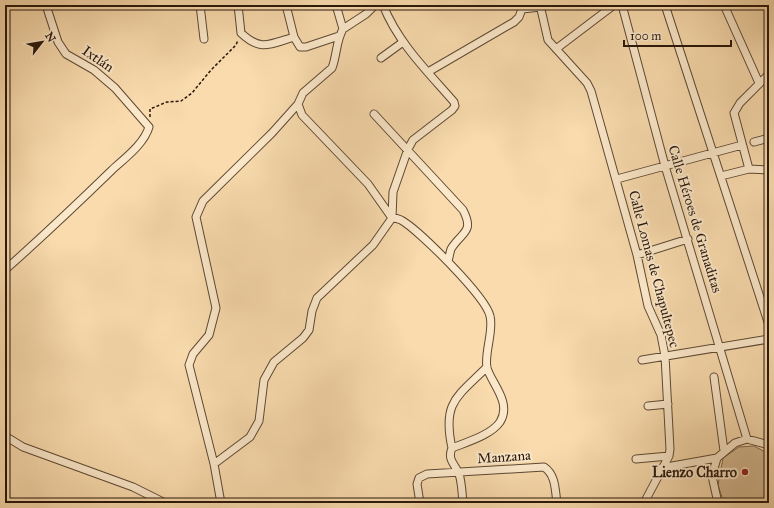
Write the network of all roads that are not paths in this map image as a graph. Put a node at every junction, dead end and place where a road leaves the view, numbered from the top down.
1 (46, 5) edge
2 (200, 5) edge
3 (238, 5) edge
4 (286, 5) edge
5 (336, 5) edge
6 (375, 5) edge
7 (384, 5) edge
8 (614, 5) edge
9 (622, 5) edge
10 (665, 5) edge
11 (724, 5) edge
12 (540, 6) edge
13 (521, 7) edge
14 (341, 33) junction
15 (294, 37) junction
16 (204, 39) dead end
17 (403, 42) junction
18 (556, 49) junction
19 (381, 58) dead end
20 (428, 72) junction
21 (769, 74) edge
22 (760, 83) junction
23 (298, 104) junction
24 (374, 114) dead end
25 (769, 138) edge
26 (754, 142) dead end
27 (742, 145) junction
28 (408, 149) junction
29 (714, 153) junction
30 (665, 166) junction
31 (749, 169) junction
32 (769, 170) edge
33 (721, 176) junction
34 (617, 179) junction
35 (392, 218) junction
36 (688, 239) junction
37 (637, 255) junction
38 (448, 261) junction
39 (5, 270) edge
40 (769, 325) edge
41 (769, 339) edge
42 (720, 347) junction
43 (665, 356) junction
44 (642, 360) dead end
45 (487, 367) junction
46 (714, 378) dead end
47 (668, 404) junction
48 (648, 406) dead end
49 (5, 436) edge
50 (747, 439) junction
51 (769, 445) edge
52 (452, 448) junction
53 (724, 451) junction
54 (669, 456) junction
55 (718, 458) junction
56 (636, 459) dead end
57 (214, 464) junction
58 (662, 468) junction
59 (459, 473) junction
60 (165, 503) edge
61 (221, 503) edge
62 (420, 503) edge
63 (464, 503) edge
64 (557, 503) edge
65 (644, 503) edge
66 (718, 503) edge

1 - 39 street, Ixtlán
2 - 16 street
3 - 15 street
4 - 15 street
5 - 14 street
6 - 14 street
7 - 17 street
8 - 18 street
9 - 30 street, Calle Héroes de Granaditas
10 - 29 street
11 - 22 street
12 - 13 street
12 - 18 street, Calle Lomas de Chapultepec
13 - 20 street
14 - 15 street
14 - 23 street
17 - 19 street
17 - 20 street
18 - 34 street, Calle Lomas de Chapultepec
20 - 28 street
21 - 22 street
22 - 27 street
23 - 35 street
23 - 57 street
24 - 28 street
25 - 26 street
27 - 29 street
27 - 31 street
28 - 35 street
28 - 38 street
29 - 30 street
29 - 33 street
30 - 34 street
30 - 36 street, Calle Héroes de Granaditas
31 - 32 street
31 - 33 street
33 - 40 street
34 - 37 street, Calle Lomas de Chapultepec
35 - 38 street
35 - 57 street
36 - 37 street
36 - 42 street, Calle Héroes de Granaditas
37 - 43 street, Calle Lomas de Chapultepec
38 - 45 street
41 - 42 street
42 - 43 street
42 - 50 street, Calle Héroes de Granaditas
43 - 44 street
43 - 47 street, Calle Lomas de Chapultepec
45 - 52 street
45 - 52 street
46 - 53 street
47 - 48 street
47 - 54 street, Calle Lomas de Chapultepec
49 - 60 street
50 - 51 street
50 - 53 street
52 - 59 street
53 - 55 street
54 - 56 street
54 - 58 street, Calle Lomas de Chapultepec
55 - 58 street
55 - 66 street
57 - 61 street
58 - 65 street, Calle Lomas de Chapultepec
59 - 62 street, Manzana
59 - 63 street
59 - 64 street, Manzana

